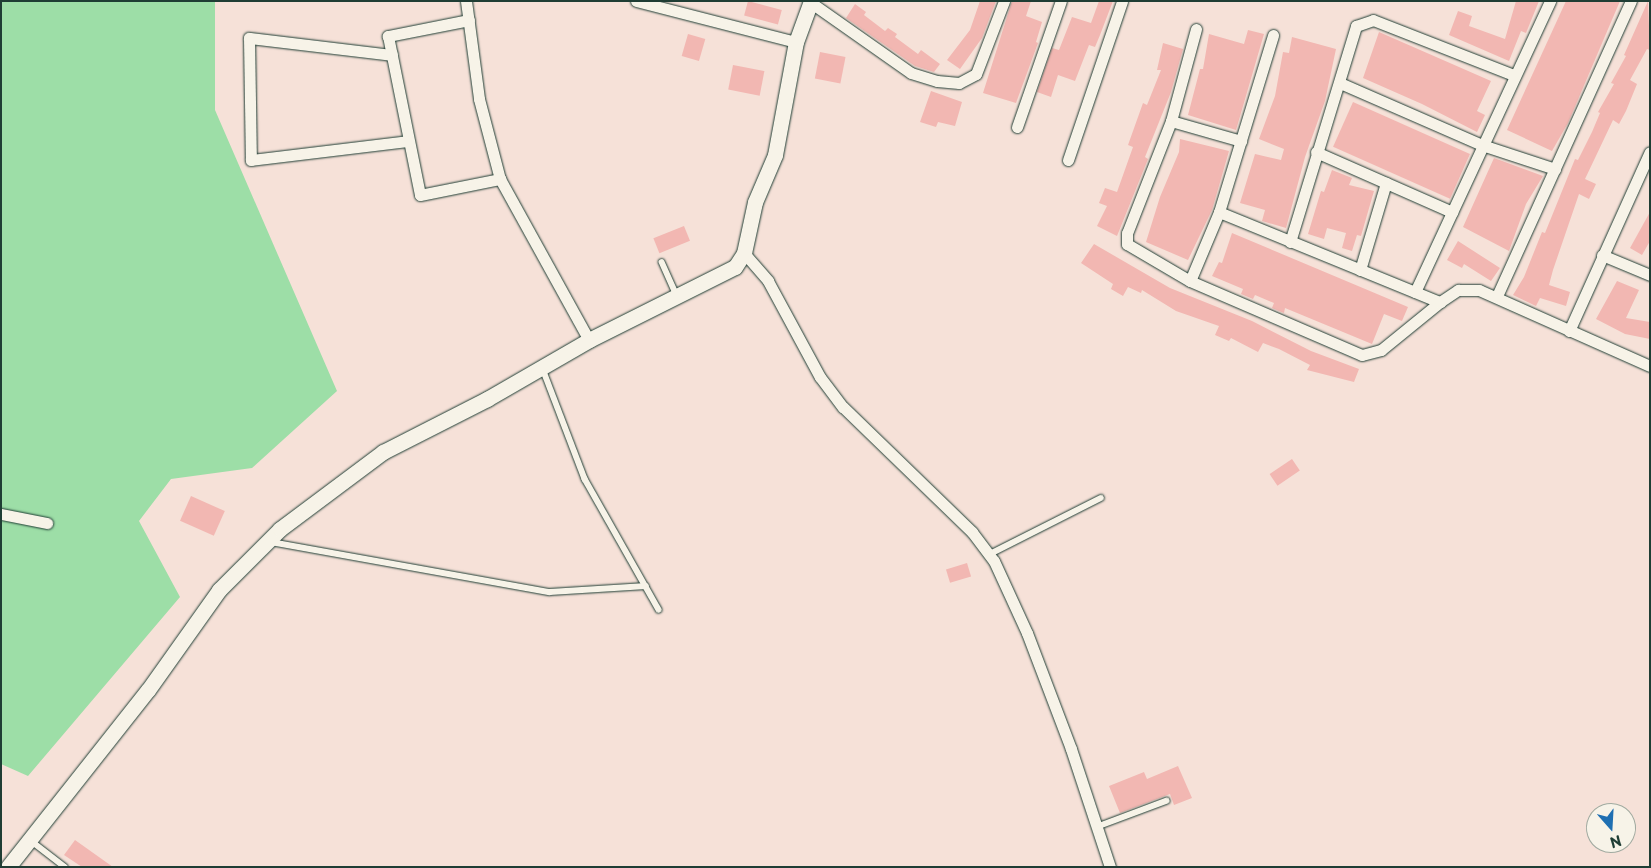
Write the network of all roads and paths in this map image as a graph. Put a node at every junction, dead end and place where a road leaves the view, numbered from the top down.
1 (466, 1) edge
2 (636, 1) edge
3 (1004, 1) edge
4 (1061, 1) edge
5 (1122, 1) edge
6 (1550, 1) edge
7 (1631, 1) edge
8 (811, 2) edge
9 (670, 5) edge
10 (469, 20) junction
11 (1196, 29) dead end
12 (1273, 35) dead end
13 (796, 42) junction
14 (392, 55) junction
15 (1514, 74) junction
16 (1340, 82) junction
17 (1171, 120) junction
18 (1017, 127) dead end
19 (408, 141) junction
20 (1241, 141) junction
21 (1482, 145) junction
22 (1316, 152) junction
23 (1650, 152) edge
24 (1068, 160) dead end
25 (1555, 169) junction
26 (500, 180) junction
27 (1386, 183) junction
28 (1219, 212) junction
29 (1452, 212) junction
30 (1290, 242) junction
31 (744, 253) junction
32 (1602, 255) junction
33 (662, 262) dead end
34 (1360, 270) junction
35 (1650, 275) edge
36 (1190, 280) junction
37 (1415, 292) junction
38 (676, 295) junction
39 (1498, 296) junction
40 (1440, 302) junction
41 (1569, 331) junction
42 (589, 340) junction
43 (1650, 366) edge
44 (542, 367) junction
45 (1101, 498) dead end
46 (1, 514) edge
47 (47, 523) dead end
48 (269, 542) junction
49 (990, 554) junction
50 (646, 586) junction
51 (659, 610) dead end
52 (1166, 801) dead end
53 (1099, 826) junction
54 (30, 840) junction
55 (8, 867) edge
56 (65, 867) edge
57 (1110, 867) edge

1 - 10 street
2 - 9 street
3 - 8 street
4 - 18 street
5 - 24 street
6 - 15 street
7 - 25 street
8 - 13 street
9 - 13 street
10 - 14 street
10 - 26 street
11 - 17 street
12 - 20 street
13 - 31 street
14 - 19 street
14 - 19 street
15 - 16 street
15 - 21 street
16 - 21 street
16 - 22 street
17 - 20 street
17 - 36 street
19 - 26 street
20 - 28 street
21 - 25 street
21 - 29 street
22 - 27 street
22 - 30 street
23 - 32 street
25 - 39 street
26 - 42 street
27 - 29 street
27 - 34 street
28 - 30 street
28 - 36 street
29 - 37 street
30 - 34 street
31 - 38 street
31 - 49 street
32 - 35 street
32 - 41 street
33 - 38 lane
34 - 37 street
36 - 40 street
37 - 40 street
38 - 42 street
39 - 40 street
39 - 41 street
41 - 43 street
42 - 44 street
44 - 48 street
44 - 50 lane
45 - 49 lane
46 - 47 street
48 - 50 lane
48 - 54 street
49 - 53 street
50 - 51 lane
52 - 53 lane
53 - 57 street
54 - 55 street
54 - 56 lane

